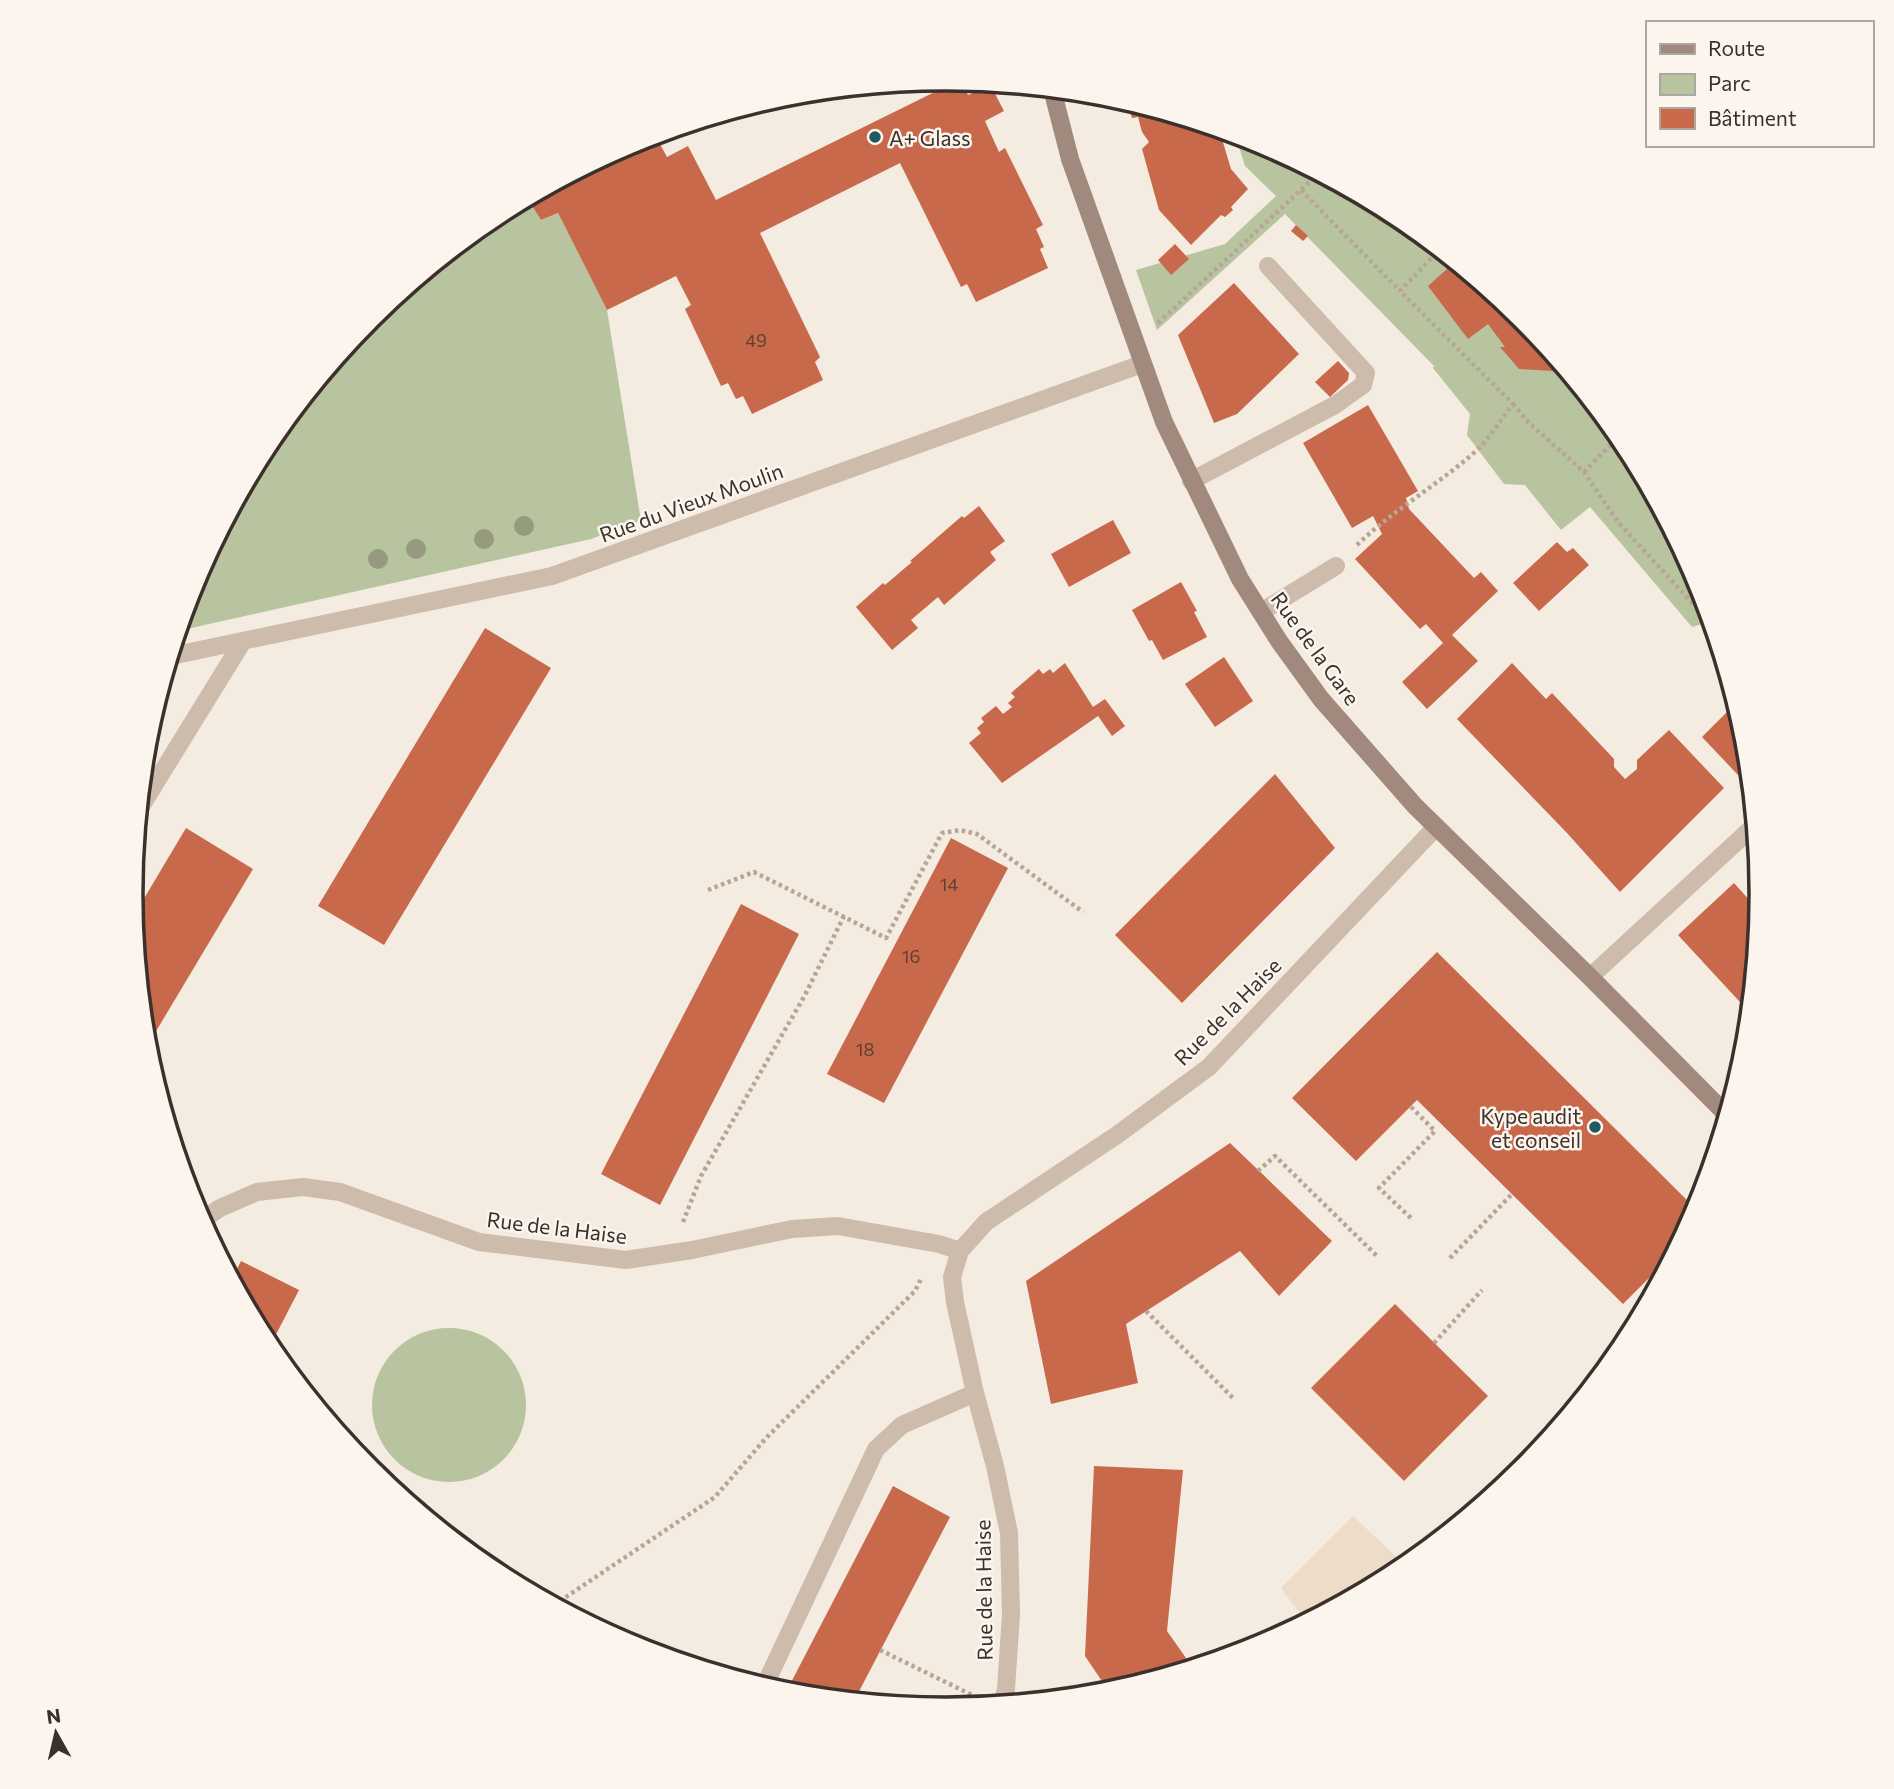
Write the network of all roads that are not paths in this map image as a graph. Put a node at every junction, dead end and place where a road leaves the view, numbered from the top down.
1 (1054, 98) edge
2 (1268, 265) dead end
3 (1142, 364) junction
4 (1191, 481) junction
5 (1336, 565) road end
6 (1261, 612) junction
7 (243, 641) junction
8 (181, 654) edge
9 (150, 792) edge
10 (1436, 827) junction
11 (1748, 831) edge
12 (1590, 977) junction
13 (1721, 1109) edge
14 (210, 1215) edge
15 (960, 1251) junction
16 (975, 1393) junction
17 (768, 1678) edge
18 (1004, 1696) edge

1 - 3 street, Rue de la Gare
2 - 4 street
3 - 4 street, Rue de la Gare
3 - 7 street, Rue du Vieux Moulin
4 - 6 street, Rue de la Gare
5 - 6 street
6 - 10 street, Rue de la Gare
7 - 8 street, Rue du Vieux Moulin
7 - 9 street
10 - 12 street, Rue de la Gare
10 - 15 street, Rue de la Haise
11 - 12 street
12 - 13 street, Rue de la Gare
14 - 15 street, Rue de la Haise
15 - 16 street, Rue de la Haise
16 - 17 street
16 - 18 street, Rue de la Haise

